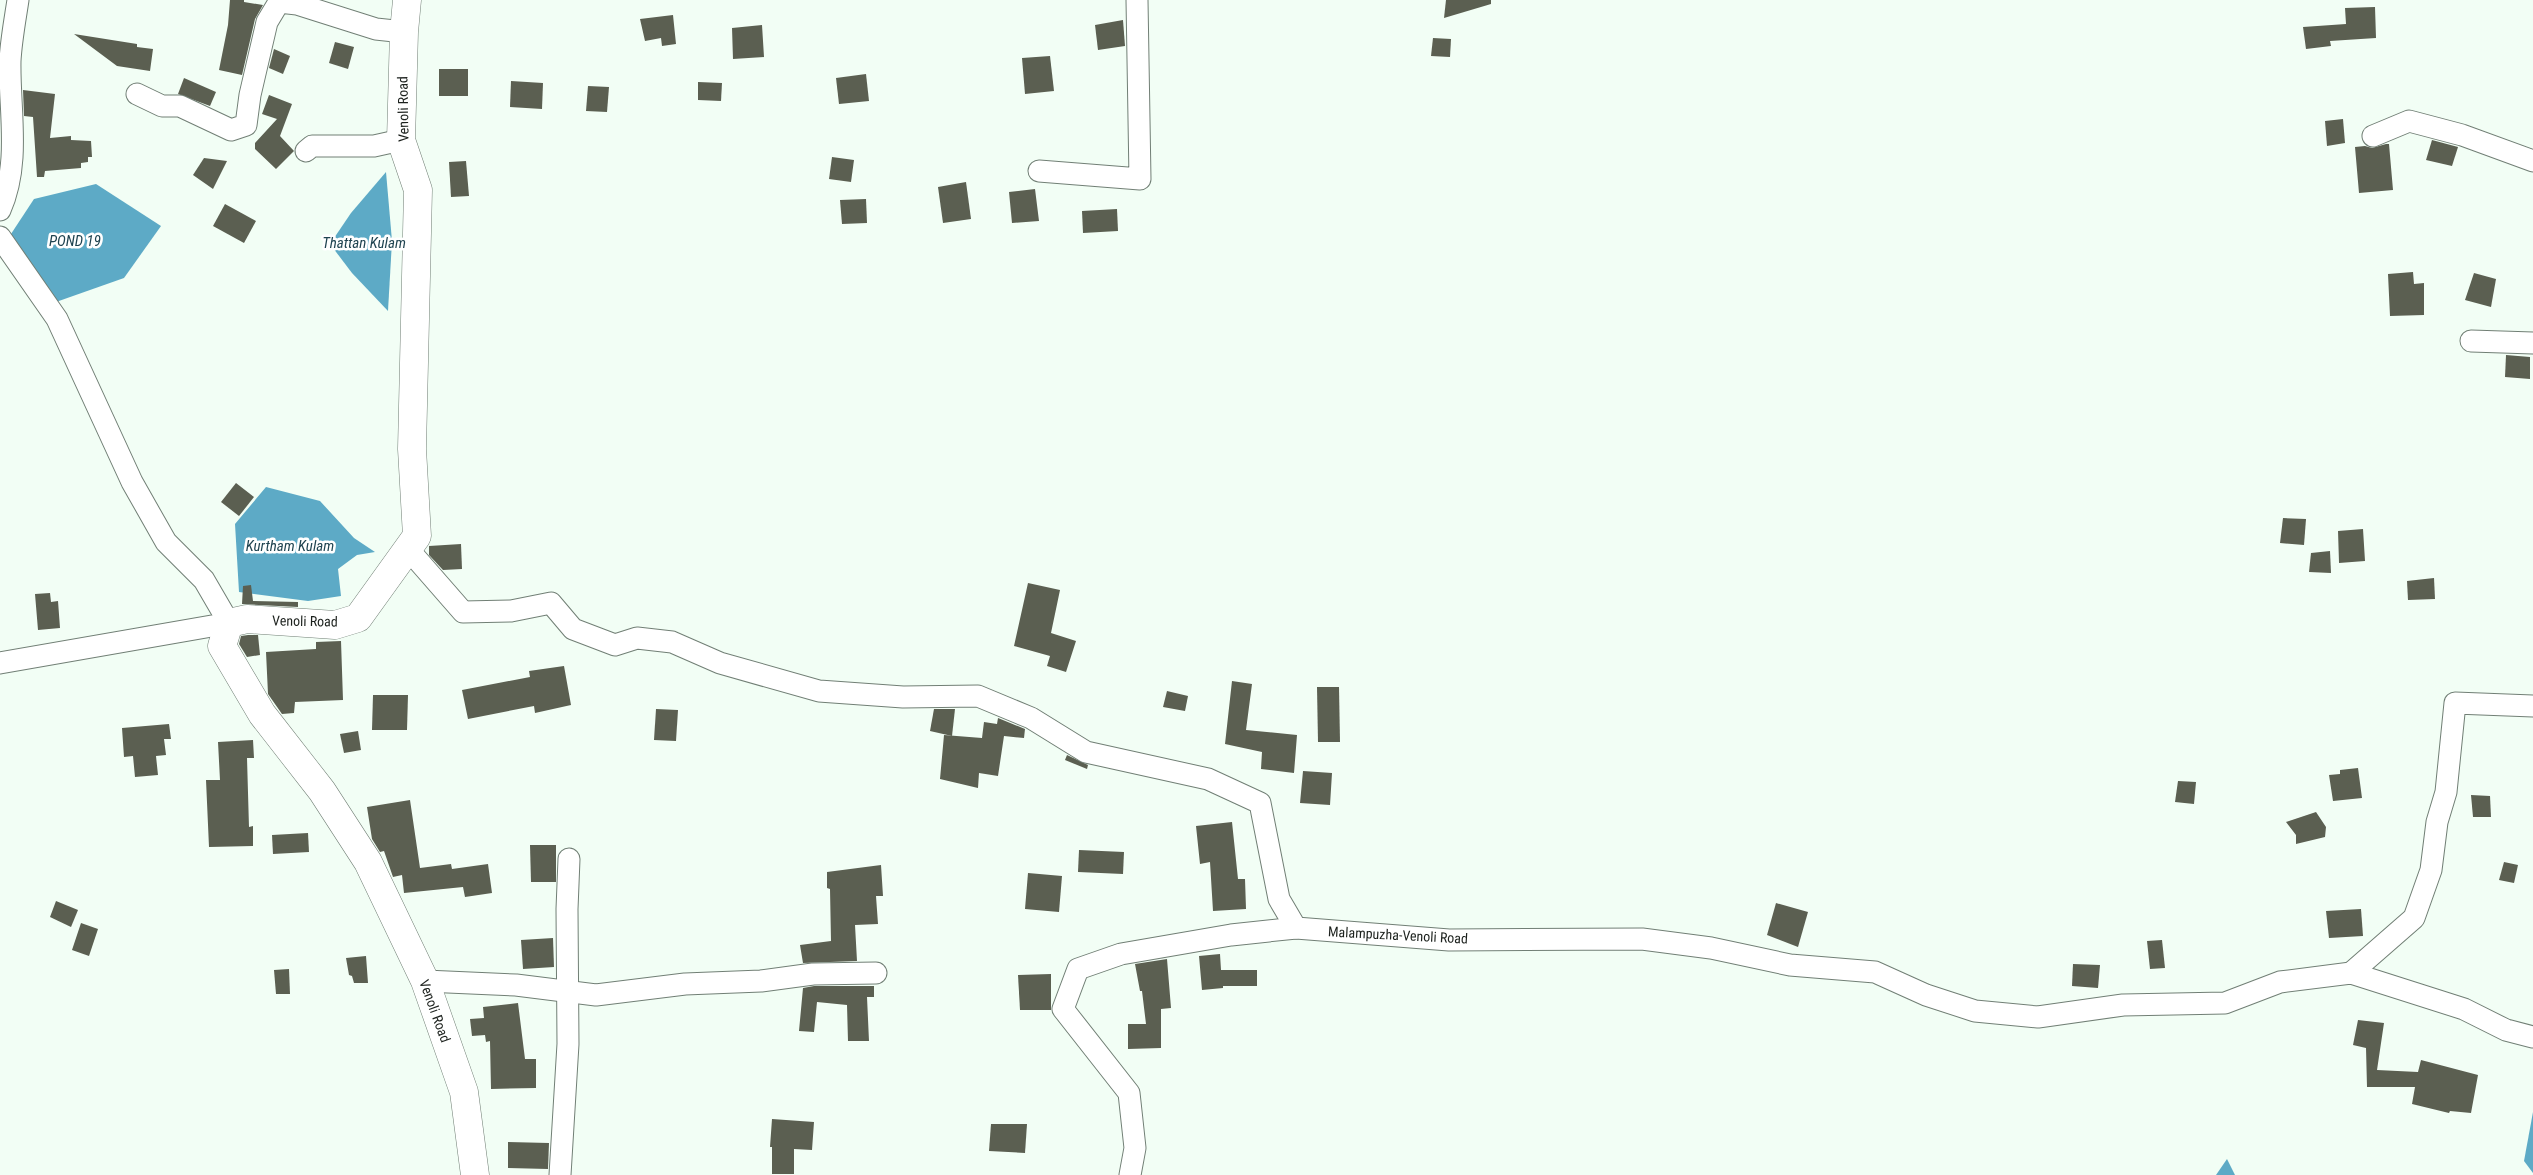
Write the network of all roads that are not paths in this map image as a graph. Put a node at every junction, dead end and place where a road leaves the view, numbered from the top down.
1 (18, 0) edge
2 (407, 0) edge
3 (1137, 0) edge
4 (404, 32) junction
5 (137, 94) dead end
6 (2373, 136) dead end
7 (401, 140) junction
8 (306, 151) dead end
9 (2533, 161) edge
10 (1039, 171) dead end
11 (0, 210) edge
12 (0, 237) edge
13 (2471, 341) dead end
14 (2533, 343) edge
15 (408, 549) junction
16 (230, 623) junction
17 (0, 664) edge
18 (2533, 706) edge
19 (569, 859) dead end
20 (1296, 928) junction
21 (876, 973) dead end
22 (2351, 973) junction
23 (425, 981) junction
24 (568, 992) junction
25 (2533, 1037) edge
26 (475, 1175) edge
27 (560, 1175) edge
28 (1130, 1175) edge

1 - 11 street
2 - 4 street, Venoli Road
3 - 10 street
4 - 5 street
4 - 7 street, Venoli Road
6 - 9 street
7 - 8 street
7 - 15 street, Venoli Road
12 - 16 street
13 - 14 street
15 - 16 street, Venoli Road
15 - 20 street
16 - 17 street
16 - 23 street, Venoli Road
18 - 22 street
19 - 24 street
20 - 22 street, Malampuzha-Venoli Road
20 - 28 street, Malampuzha-Venoli Road
21 - 24 street
22 - 25 street, Malampuzha-Venoli Road
23 - 24 street
23 - 26 street, Venoli Road
24 - 27 street

